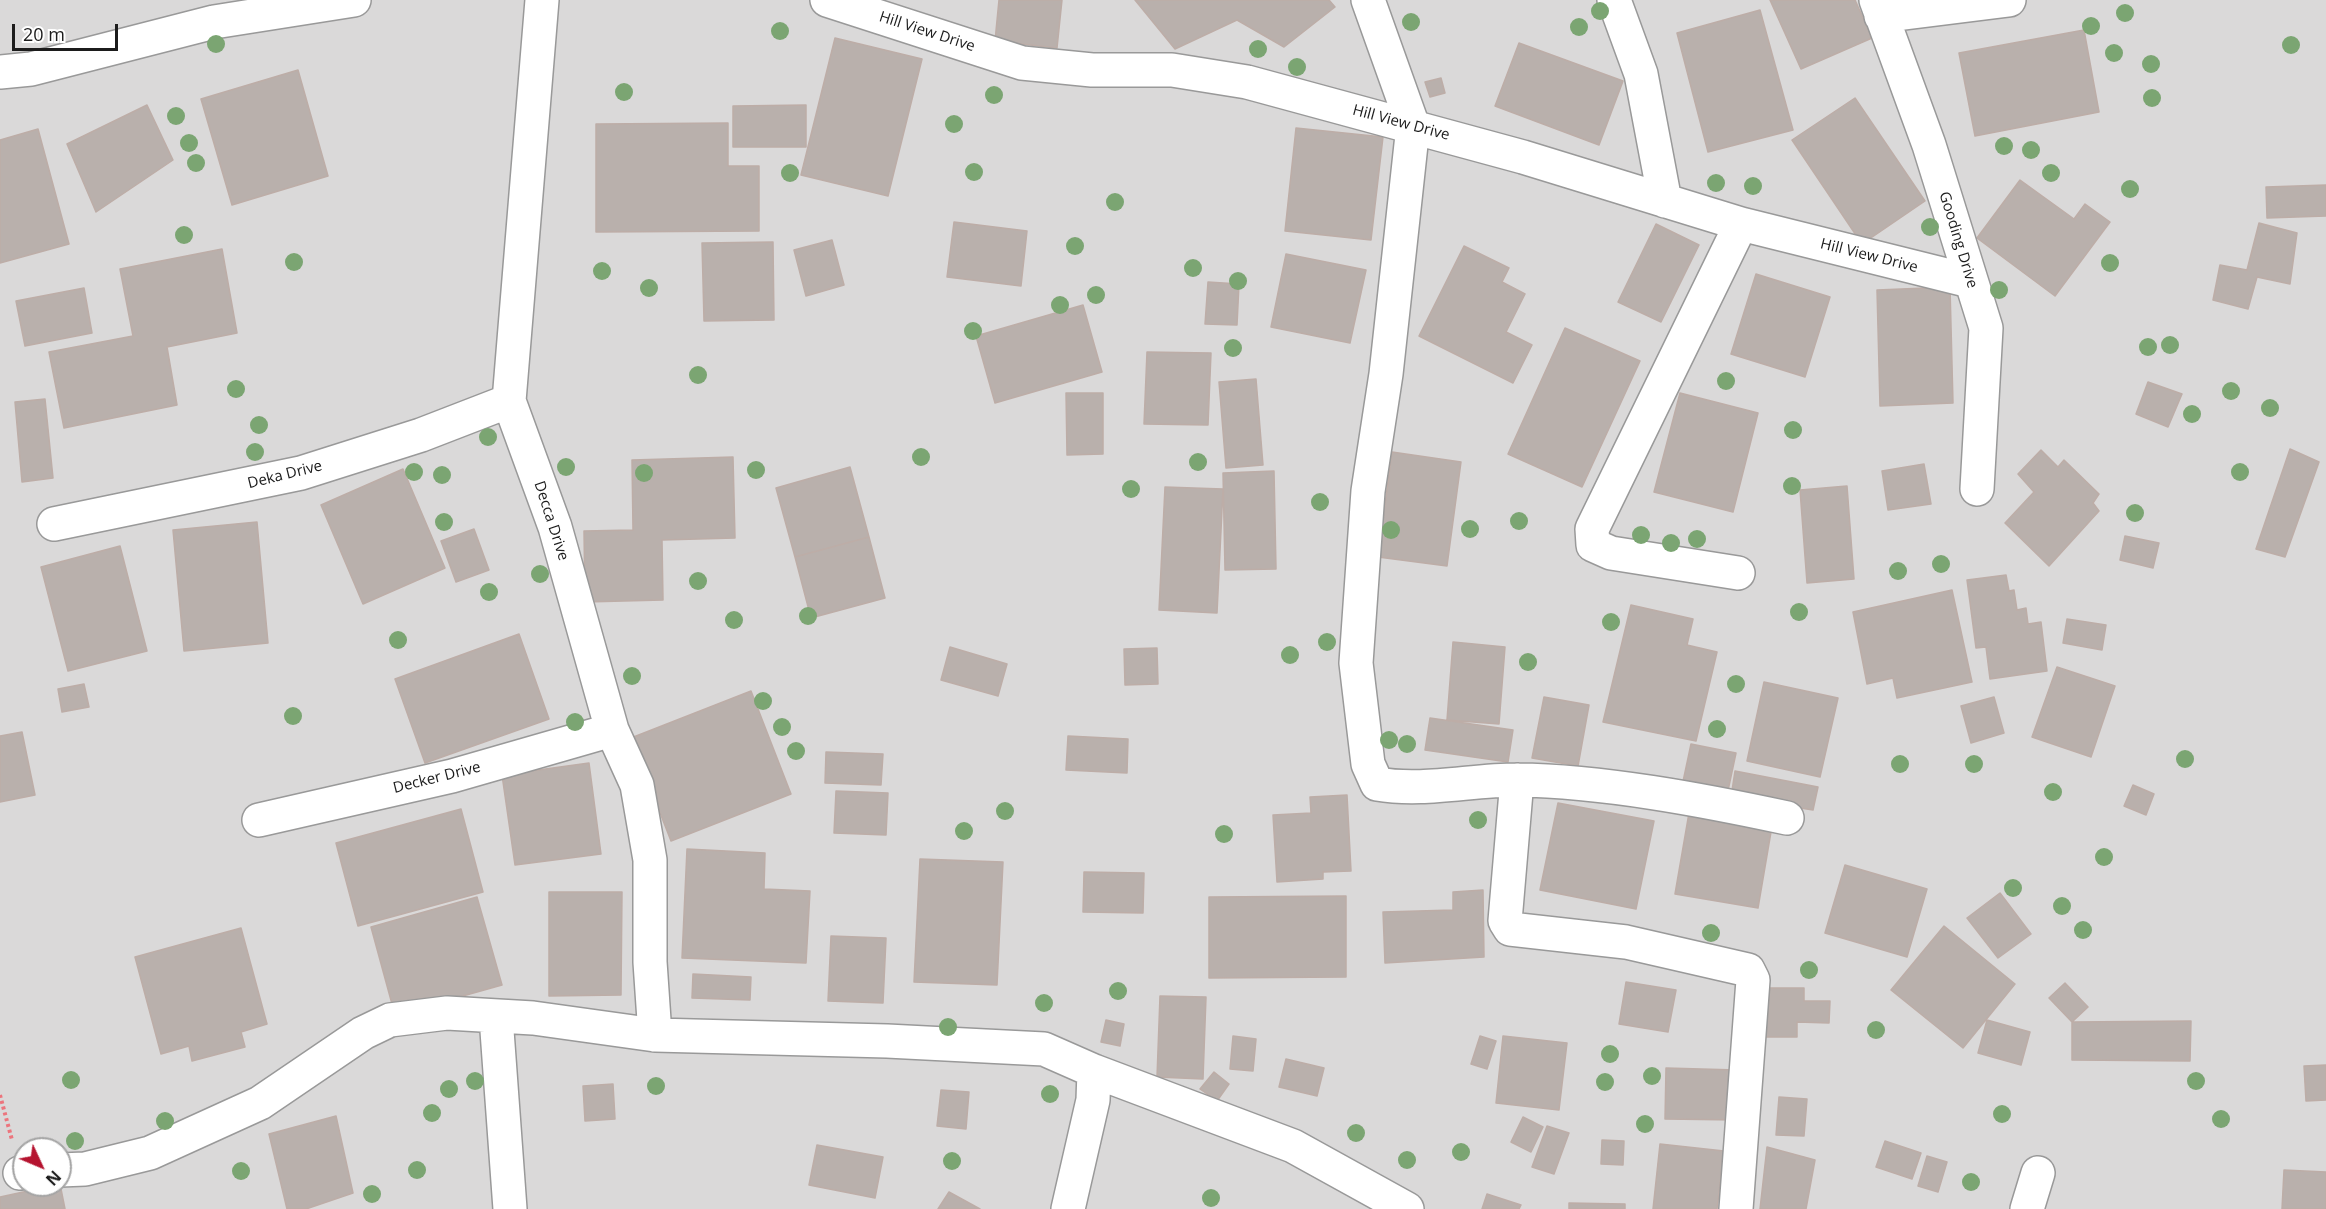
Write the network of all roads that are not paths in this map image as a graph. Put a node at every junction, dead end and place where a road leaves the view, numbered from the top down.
1 (354, 0) edge
2 (542, 0) edge
3 (827, 0) edge
4 (1368, 0) edge
5 (1614, 0) edge
6 (2008, 0) edge
7 (1878, 8) edge
8 (209, 11) edge
9 (0, 72) edge
10 (1413, 126) junction
11 (1665, 201) junction
12 (1741, 224) junction
13 (1970, 281) junction
14 (509, 401) junction
15 (1977, 489) dead end
16 (54, 524) dead end
17 (1738, 573) dead end
18 (612, 730) junction
19 (1517, 780) junction
20 (1787, 818) dead end
21 (260, 820) dead end
22 (496, 1017) junction
23 (654, 1035) junction
24 (1094, 1071) junction
25 (72, 1170) edge
26 (2038, 1173) dead end
27 (510, 1209) edge
28 (1068, 1209) edge
29 (1407, 1209) edge
30 (1736, 1209) edge
31 (2027, 1209) edge

1 - 8 street
2 - 14 street, Decca Drive
3 - 10 street, Hill View Drive
4 - 10 street
5 - 11 street
6 - 7 street
7 - 13 street, Gooding Drive
8 - 9 street
10 - 11 street, Hill View Drive
10 - 19 street
11 - 12 street, Hill View Drive
12 - 13 street, Hill View Drive
12 - 17 street
13 - 15 street, Gooding Drive
14 - 16 street, Deka Drive
14 - 18 street, Decca Drive
18 - 21 street, Decker Drive
18 - 23 street, Decca Drive
19 - 20 street
19 - 30 street
22 - 23 street
22 - 25 street
22 - 27 street
23 - 24 street
24 - 28 street
24 - 29 street
26 - 31 street

